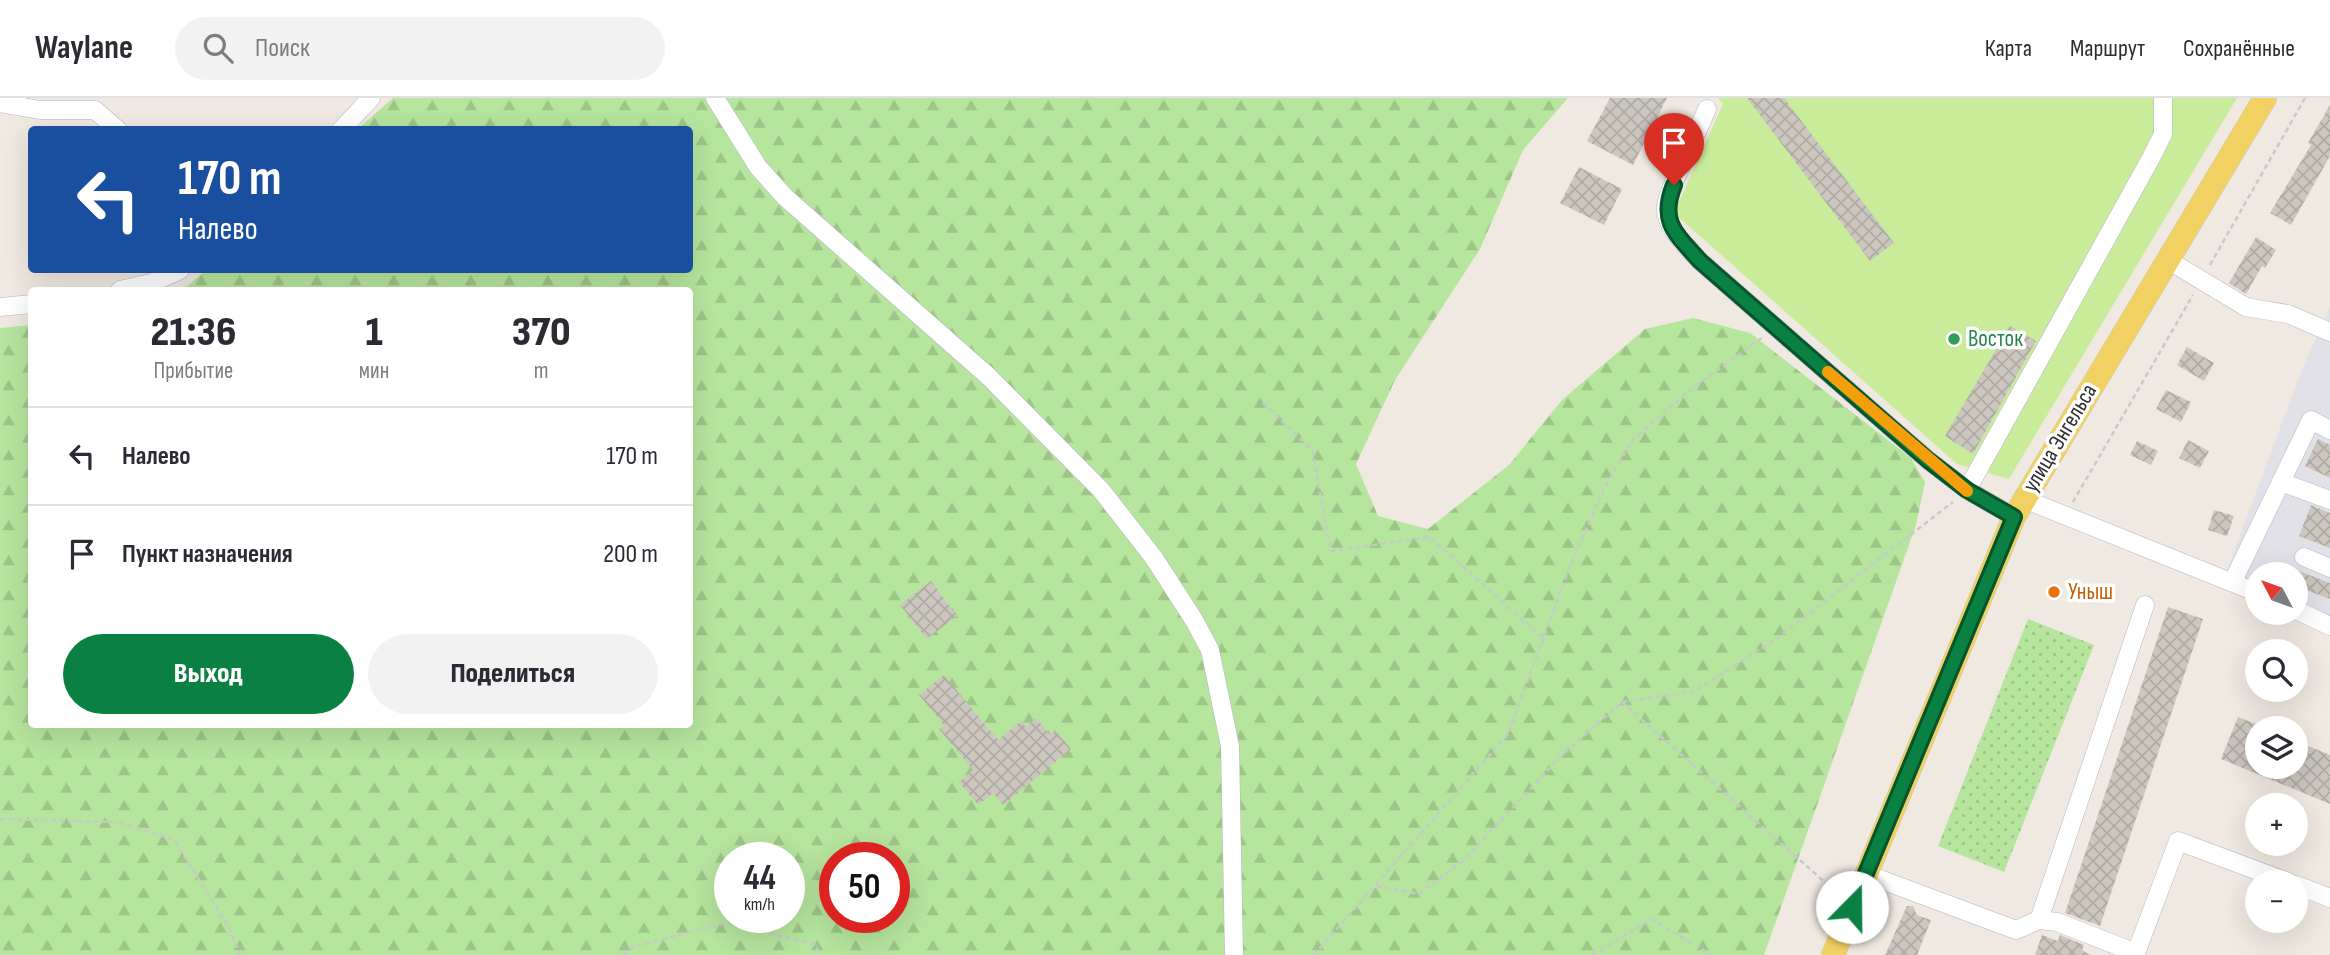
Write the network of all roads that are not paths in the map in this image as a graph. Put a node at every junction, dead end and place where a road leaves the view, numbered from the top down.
1 (372, 98) edge
2 (715, 98) edge
3 (2163, 98) edge
4 (2265, 98) edge
5 (0, 103) edge
6 (1707, 109) dead end
7 (113, 126) edge
8 (345, 126) edge
9 (2168, 260) junction
10 (173, 273) edge
11 (133, 287) edge
12 (28, 304) edge
13 (0, 307) edge
14 (2330, 332) edge
15 (2330, 430) edge
16 (2281, 482) junction
17 (1967, 490) junction
18 (2330, 500) edge
19 (2019, 508) junction
20 (2304, 557) dead end
21 (2330, 568) edge
22 (2233, 581) junction
23 (2245, 587) edge
24 (2145, 605) dead end
25 (2308, 616) edge
26 (2330, 626) edge
27 (2256, 870) edge
28 (1866, 874) junction
29 (2308, 890) edge
30 (2330, 898) edge
31 (2039, 920) junction
32 (2138, 954) edge
33 (1234, 955) edge
34 (1833, 955) edge

1 - 8 street
2 - 33 street
3 - 17 street
4 - 9 main road, улица Энгельса
5 - 7 street
6 - 17 street
9 - 14 street
9 - 19 main road, улица Энгельса
10 - 11 street
12 - 13 street
15 - 16 street
16 - 18 street
16 - 22 street
17 - 19 street
19 - 22 street
19 - 28 main road, улица Энгельса
20 - 21 street
22 - 23 street
24 - 31 street
25 - 26 street
27 - 32 street
28 - 31 street
28 - 34 main road, улица Энгельса
29 - 30 street
31 - 32 street

